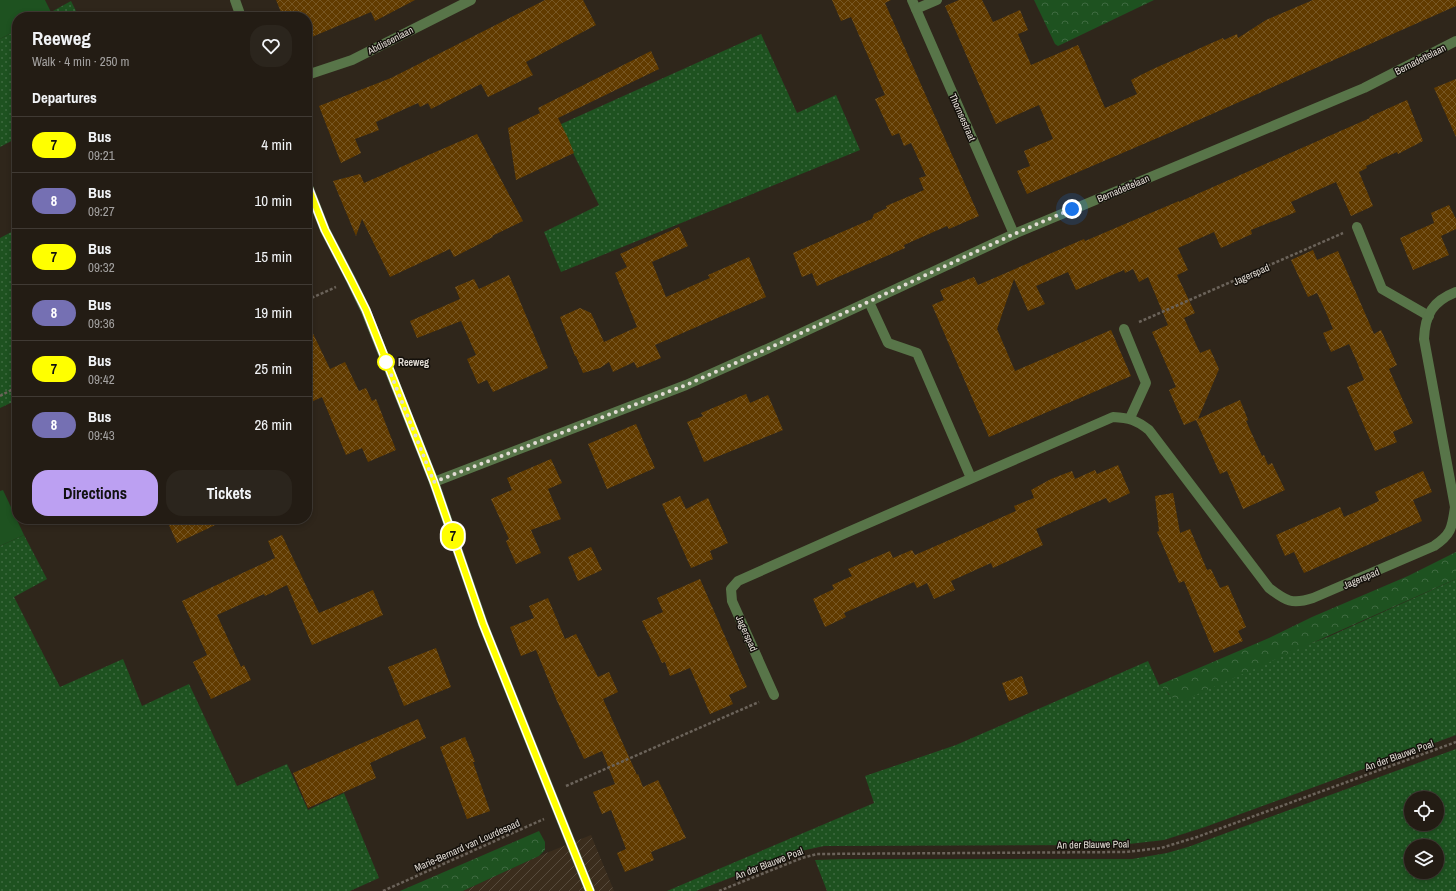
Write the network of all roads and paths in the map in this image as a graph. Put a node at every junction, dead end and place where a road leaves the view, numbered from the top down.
1 (235, 0) edge
2 (471, 0) edge
3 (937, 0) edge
4 (914, 5) edge
5 (239, 12) edge
6 (1456, 41) edge
7 (312, 73) edge
8 (312, 197) edge
9 (1356, 228) joint
10 (1014, 234) junction
11 (351, 280) junction
12 (1456, 292) edge
13 (312, 298) edge
14 (869, 302) junction
15 (1429, 316) junction
16 (1124, 329) joint
17 (12, 390) edge
18 (0, 396) edge
19 (1130, 418) junction
20 (971, 478) junction
21 (434, 482) junction
22 (774, 695) joint
23 (1456, 742) edge
24 (550, 793) junction
25 (559, 813) junction
26 (382, 891) edge
27 (590, 891) edge
28 (719, 891) edge

1 - 5 street
2 - 7 street, Abdissenlaan
3 - 4 street
4 - 10 street, Thornsestraat
6 - 10 street, Bernadettelaan
8 - 11 street
9 - 15 street
9 - 16 path, Jagerspad
10 - 14 street, Bernadettelaan
11 - 13 path
11 - 21 street
12 - 15 street, Jagerspad
14 - 20 street
14 - 21 street, Bernadettelaan
15 - 19 street, Jagerspad
16 - 19 street
17 - 18 path
19 - 20 street, Jagerspad
20 - 22 street, Jagerspad
21 - 24 street
22 - 24 path
23 - 28 path, An der Blauwe Poal
24 - 25 street
25 - 26 path, Marie-Bernard van Lourdespad
25 - 27 street

